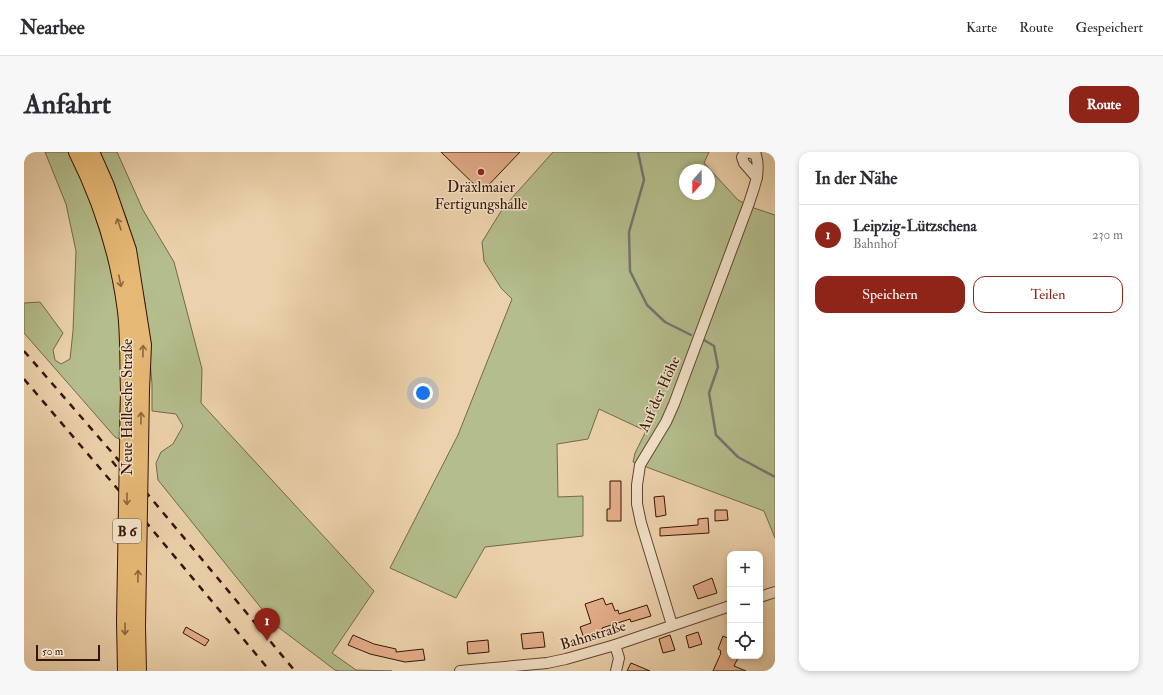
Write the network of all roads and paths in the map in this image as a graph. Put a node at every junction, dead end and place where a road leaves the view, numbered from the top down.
1 (77, 152) edge
2 (91, 152) edge
3 (757, 178) dead end
4 (135, 390) junction
5 (775, 592) edge
6 (763, 596) edge
7 (727, 607) edge
8 (672, 625) junction
9 (615, 645) junction
10 (126, 671) edge
11 (138, 671) edge
12 (460, 671) edge
13 (616, 671) edge

1 -> 4 main road, Neue Hallesche Straße / B 6
4 -> 2 main road, Neue Hallesche Straße / B 6
3 - 8 street, Auf der Höhe
4 -> 10 main road, Neue Hallesche Straße / B 6, bridge
11 -> 4 main road, Neue Hallesche Straße / B 6, bridge
5 - 6 street
7 - 8 street, Bahnstraße
8 - 9 street, Bahnstraße
9 - 12 street, Bahnstraße
9 - 13 street

